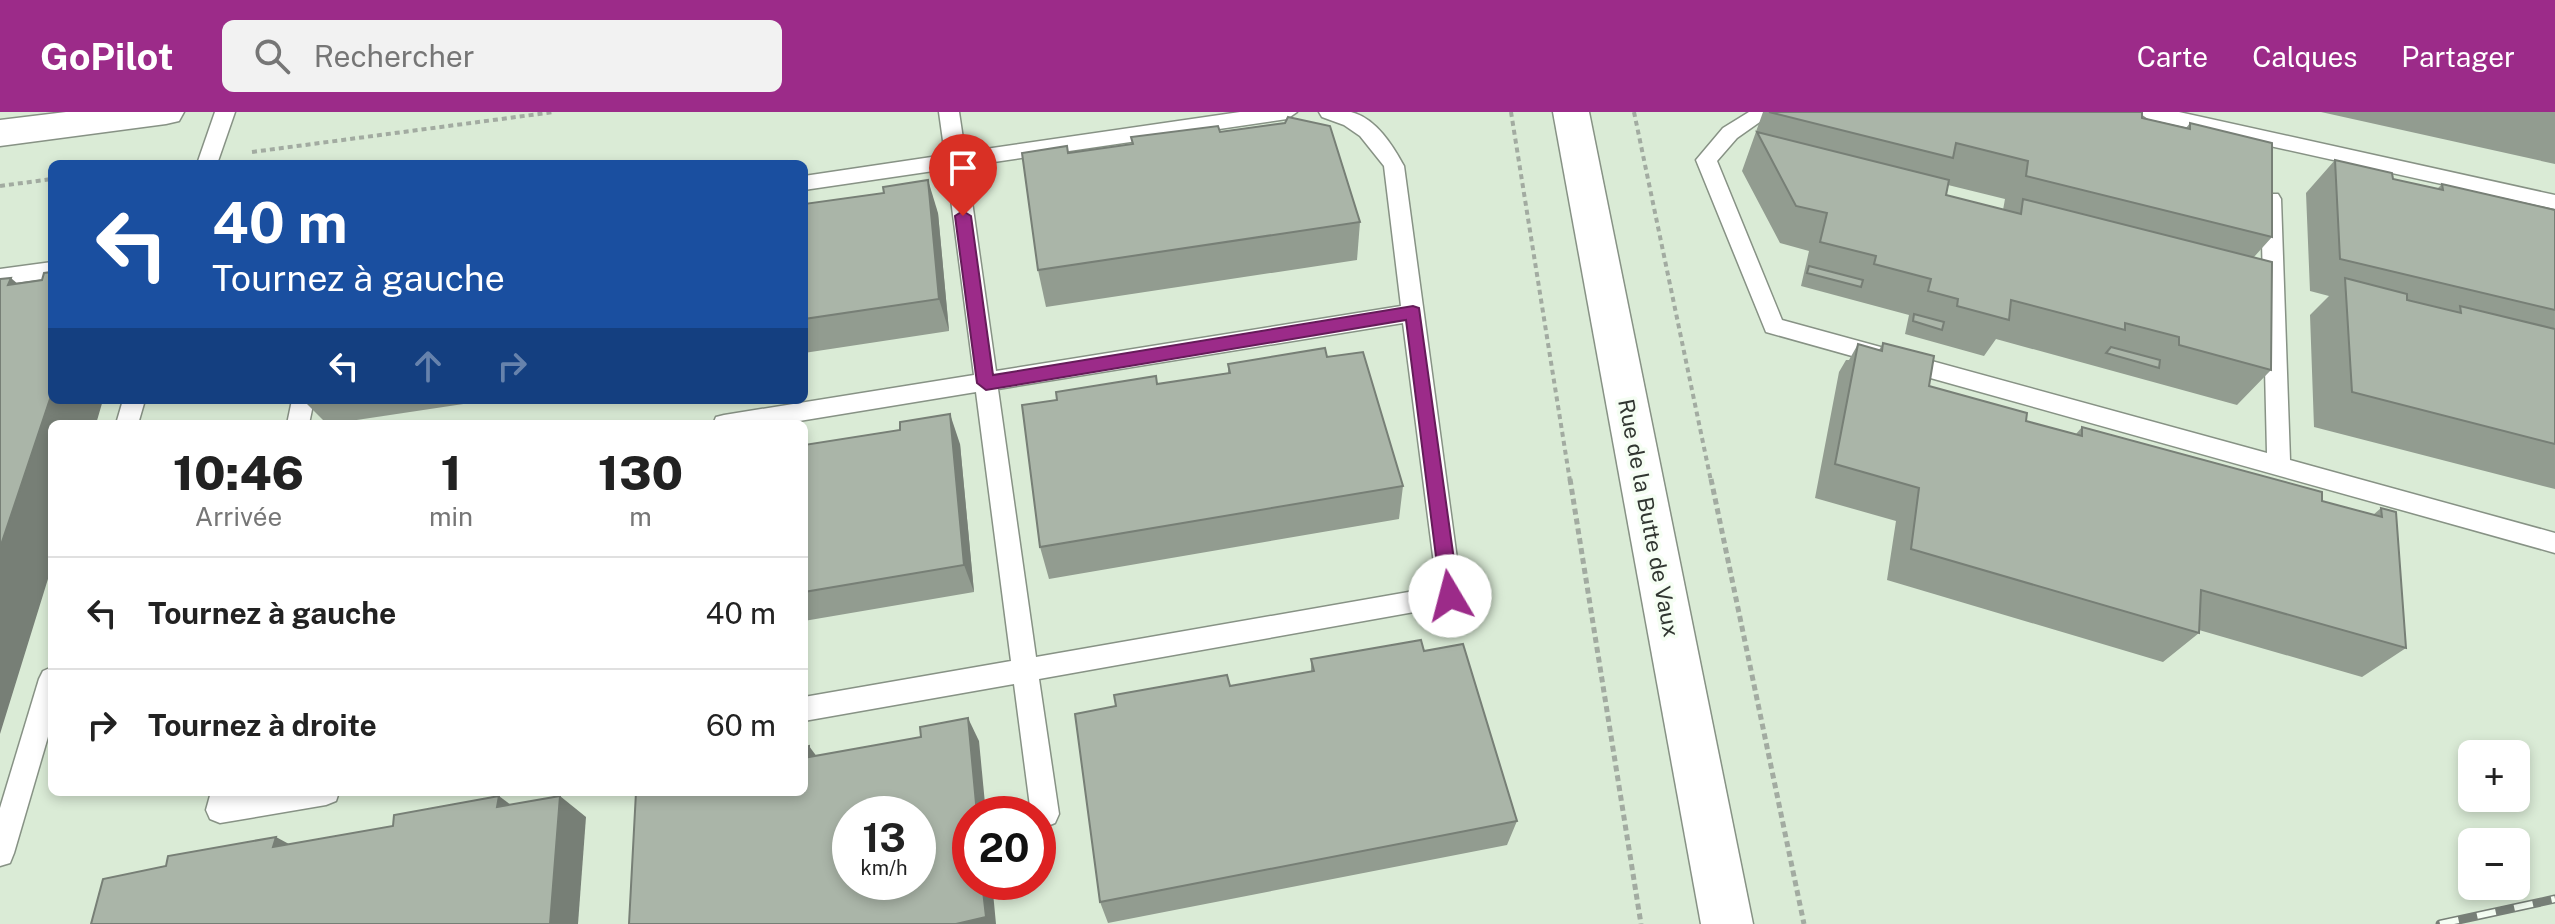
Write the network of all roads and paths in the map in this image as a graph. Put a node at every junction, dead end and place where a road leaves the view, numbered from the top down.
1 (166, 112) edge
2 (225, 112) edge
3 (554, 112) edge
4 (949, 112) edge
5 (1287, 112) edge
6 (1329, 112) edge
7 (1511, 112) edge
8 (1571, 112) edge
9 (1634, 112) edge
10 (1764, 112) edge
11 (2148, 112) edge
12 (2248, 112) edge
13 (0, 133) edge
14 (2269, 155) junction
15 (208, 160) edge
16 (215, 160) edge
17 (955, 161) junction
18 (48, 180) edge
19 (808, 182) edge
20 (0, 186) edge
21 (2555, 202) edge
22 (48, 271) edge
23 (0, 277) edge
24 (1413, 313) junction
25 (986, 383) junction
26 (750, 420) edge
27 (2279, 466) junction
28 (2555, 543) edge
29 (1025, 671) junction
30 (48, 692) edge
31 (808, 708) edge
32 (223, 796) edge
33 (302, 796) edge
34 (1042, 796) edge
35 (0, 853) edge
36 (1641, 924) edge
37 (1727, 924) edge
38 (1804, 924) edge

1 - 13 street
2 - 15 lane
3 - 16 path
4 - 17 lane
5 - 17 lane
6 - 24 lane
7 - 36 path
8 - 37 street, Rue de la Butte de Vaux
9 - 38 path
10 - 27 lane
11 - 14 lane
12 - 14 lane
14 - 21 lane
14 - 27 lane
17 - 19 lane
17 - 25 lane
18 - 20 path
22 - 23 lane
24 - 25 lane
24 - 29 lane
25 - 26 lane
25 - 29 lane
27 - 28 lane
29 - 31 lane
29 - 34 lane
30 - 35 lane
32 - 33 lane

